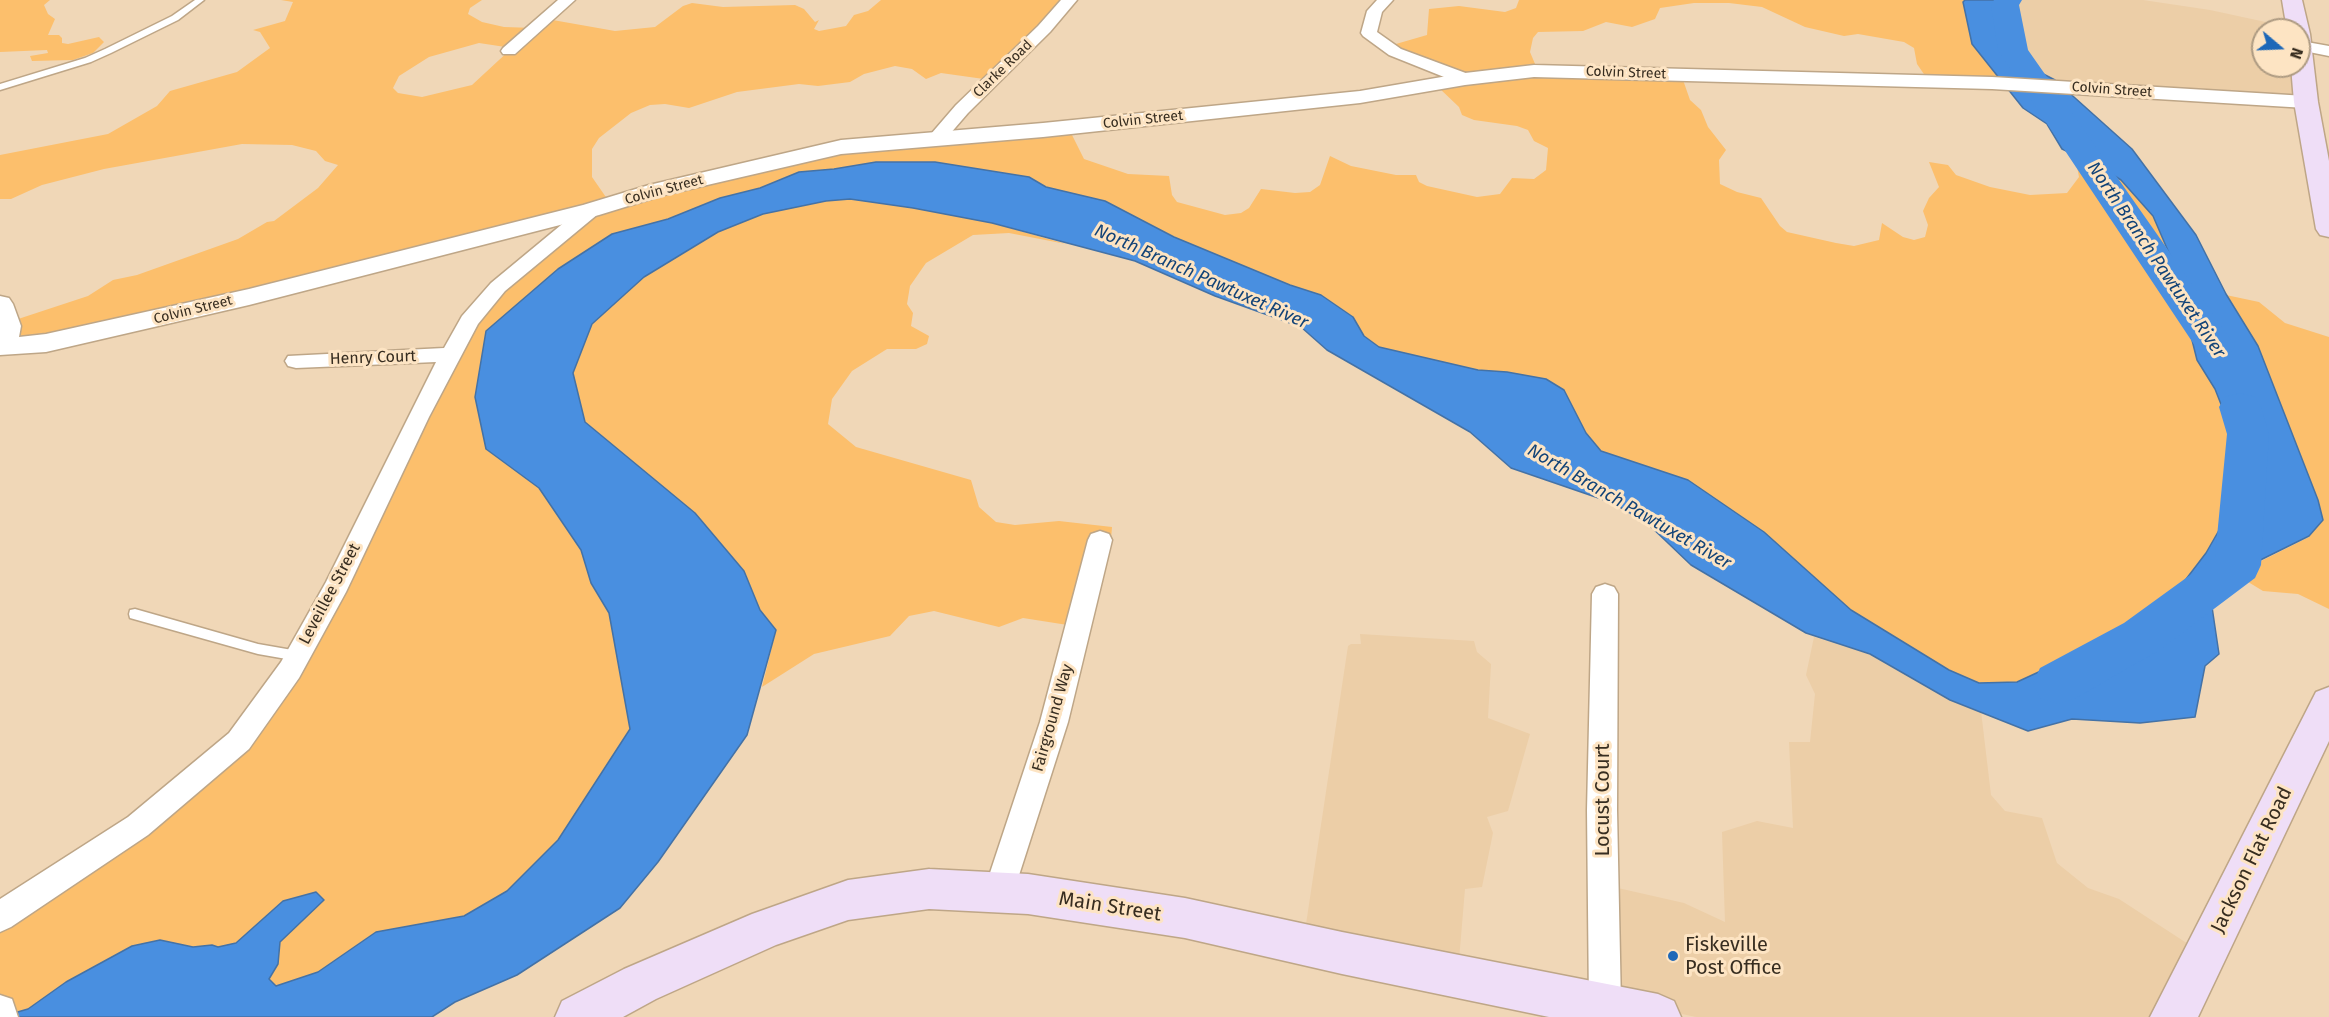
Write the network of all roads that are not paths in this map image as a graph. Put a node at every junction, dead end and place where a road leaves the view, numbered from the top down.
1 (200, 0) edge
2 (567, 0) edge
3 (1069, 0) edge
4 (1385, 0) edge
5 (2292, 0) edge
6 (2296, 18) edge
7 (2311, 42) edge
8 (509, 51) dead end
9 (2329, 51) edge
10 (2304, 78) edge
11 (1465, 79) junction
12 (0, 87) edge
13 (2306, 102) junction
14 (937, 138) junction
15 (591, 210) junction
16 (2329, 229) edge
17 (0, 304) edge
18 (1, 349) edge
19 (450, 355) junction
20 (296, 361) dead end
21 (1100, 540) dead end
22 (1605, 594) dead end
23 (135, 614) dead end
24 (298, 656) junction
25 (2329, 703) edge
26 (998, 894) junction
27 (0, 917) edge
28 (1605, 1006) junction
29 (0, 1011) edge
30 (2, 1017) edge
31 (578, 1017) edge
32 (1658, 1017) edge
33 (2173, 1017) edge

1 - 12 lane
2 - 8 street
3 - 14 street, Clarke Road
4 - 11 street
5 - 6 main road
7 - 9 street
10 - 13 main road
11 - 13 street, Colvin Street
11 - 14 street, Colvin Street
13 - 16 main road
14 - 15 street, Colvin Street
15 - 18 street, Colvin Street
15 - 19 street, Leveillee Street
17 - 18 street
19 - 20 street, Henry Court
19 - 24 street, Leveillee Street
21 - 26 street, Fairground Way
22 - 28 street, Locust Court
23 - 24 lane
24 - 27 street, Leveillee Street
25 - 33 main road, Jackson Flat Road
26 - 28 main road, Main Street
26 - 31 main road, Main Street
28 - 32 main road, Main Street
29 - 30 street

